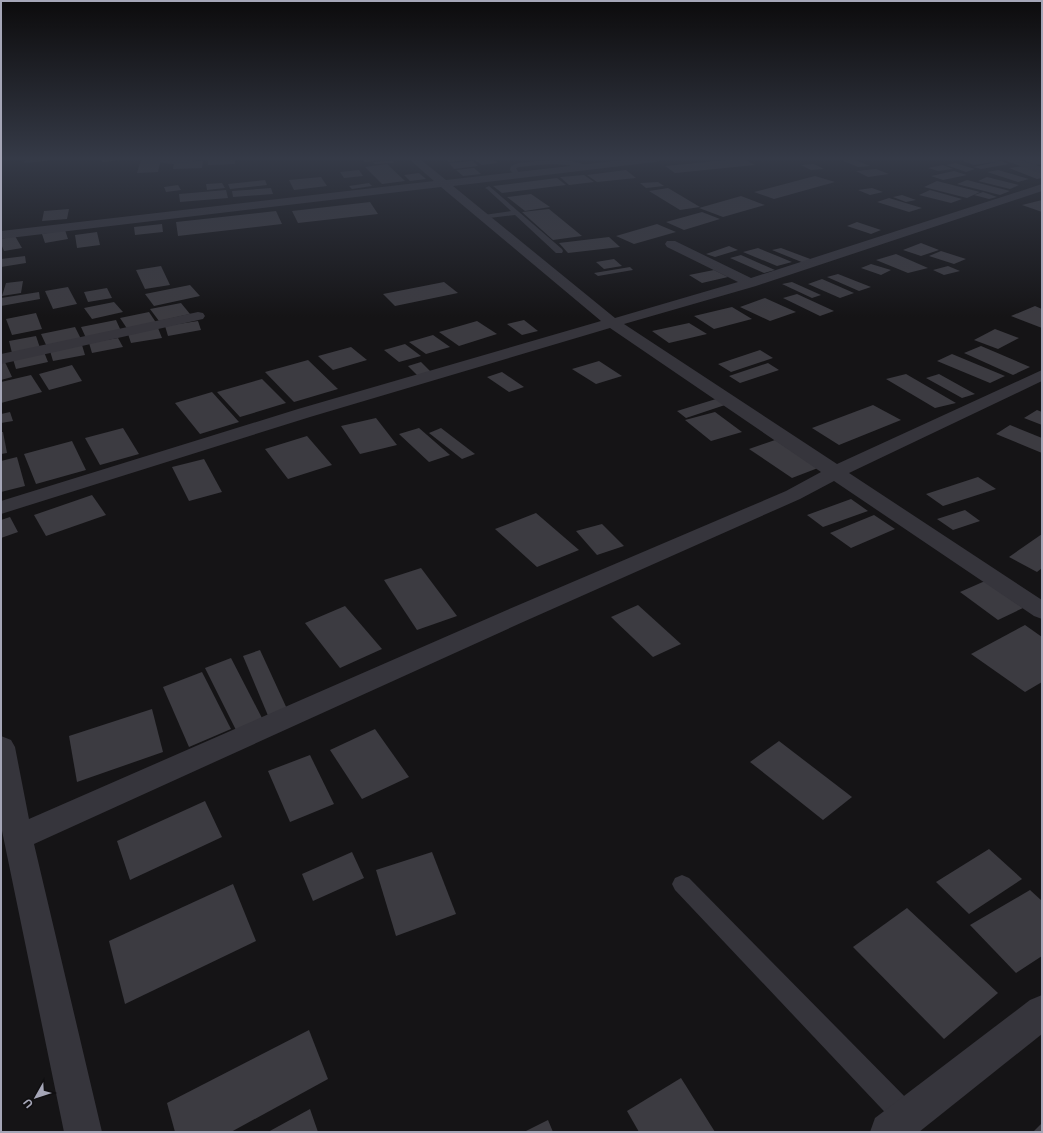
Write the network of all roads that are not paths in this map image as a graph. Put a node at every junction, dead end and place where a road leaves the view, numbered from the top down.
1 (198, 212) edge
2 (478, 212) edge
3 (966, 212) edge
4 (516, 213) joint
5 (484, 217) junction
6 (1, 235) edge
7 (671, 244) dead end
8 (559, 251) dead end
9 (751, 282) junction
10 (198, 316) dead end
11 (612, 322) junction
12 (1, 359) edge
13 (1042, 375) edge
14 (836, 472) junction
15 (1, 508) edge
16 (1042, 611) edge
17 (1, 747) edge
18 (18, 838) junction
19 (682, 884) dead end
20 (1042, 1012) edge
21 (905, 1127) edge
22 (83, 1132) edge

1 - 6 street
2 - 5 street
3 - 9 street
4 - 5 lane
4 - 8 lane
5 - 11 street
7 - 9 street
9 - 11 street
10 - 12 street
11 - 14 street
11 - 15 street
13 - 14 street
14 - 16 street
14 - 18 street
17 - 18 street
18 - 22 street
19 - 21 lane
20 - 21 street

